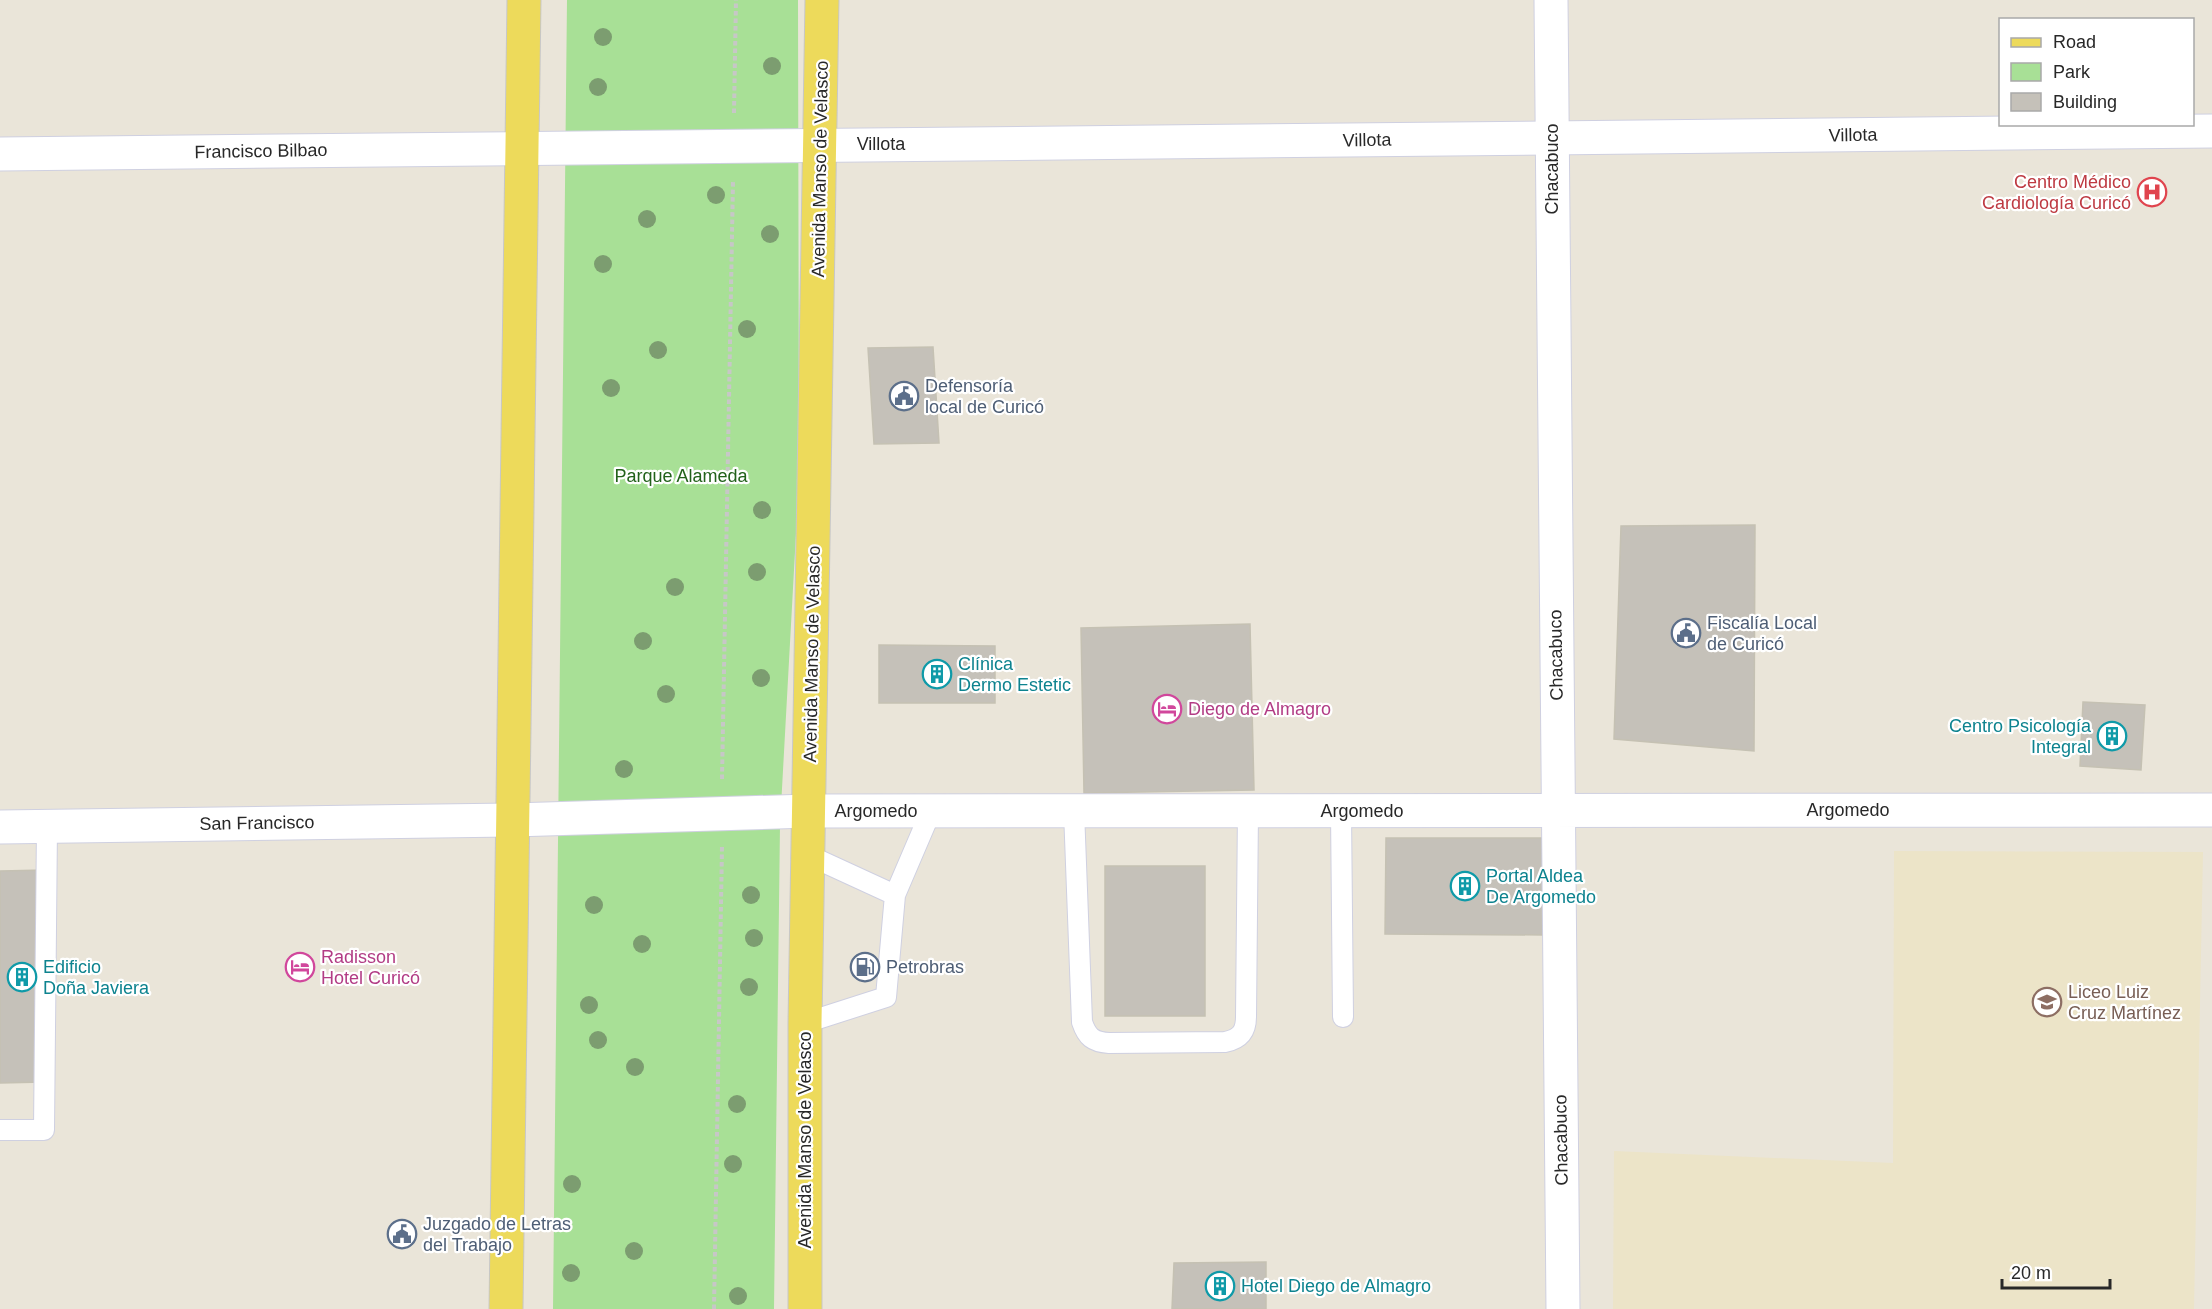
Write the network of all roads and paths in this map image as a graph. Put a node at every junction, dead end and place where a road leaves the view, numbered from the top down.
1 (524, 0) edge
2 (736, 0) edge
3 (822, 0) edge
4 (1551, 0) edge
5 (2212, 131) edge
6 (1552, 138) junction
7 (821, 145) junction
8 (733, 146) junction
9 (523, 148) junction
10 (0, 154) edge
11 (1248, 810) junction
12 (1558, 810) junction
13 (2212, 810) edge
14 (809, 811) junction
15 (932, 811) junction
16 (1074, 811) junction
17 (1341, 811) junction
18 (723, 813) junction
19 (513, 820) junction
20 (47, 826) junction
21 (0, 827) edge
22 (808, 855) junction
23 (895, 895) junction
24 (1343, 1017) dead end
25 (805, 1023) junction
26 (0, 1130) edge
27 (506, 1309) edge
28 (714, 1309) edge
29 (805, 1309) edge
30 (1563, 1309) edge

1 - 9 main road
2 - 8 path
3 - 7 main road, Avenida Manso de Velasco
4 - 6 street, Chacabuco
5 - 6 street, Villota
6 - 7 street, Villota
6 - 12 street, Chacabuco
7 - 8 street, Villota
7 - 14 main road, Avenida Manso de Velasco
8 - 9 street, Villota
8 - 18 path
9 - 10 street, Francisco Bilbao
9 - 19 main road
11 - 16 street, Argomedo
11 - 16 lane
11 - 17 street, Argomedo
12 - 13 street, Argomedo
12 - 17 street, Argomedo
12 - 30 street, Chacabuco
14 - 15 street, Argomedo
14 - 18 street, Argomedo
14 - 22 main road, Avenida Manso de Velasco
15 - 16 street, Argomedo
15 - 23 lane
17 - 24 lane
18 - 19 street, Argomedo
18 - 28 path
19 - 20 street, San Francisco
19 - 27 main road
20 - 21 street, San Francisco
20 - 26 lane
22 - 23 lane
22 - 25 main road, Avenida Manso de Velasco
23 - 25 lane
25 - 29 main road, Avenida Manso de Velasco

